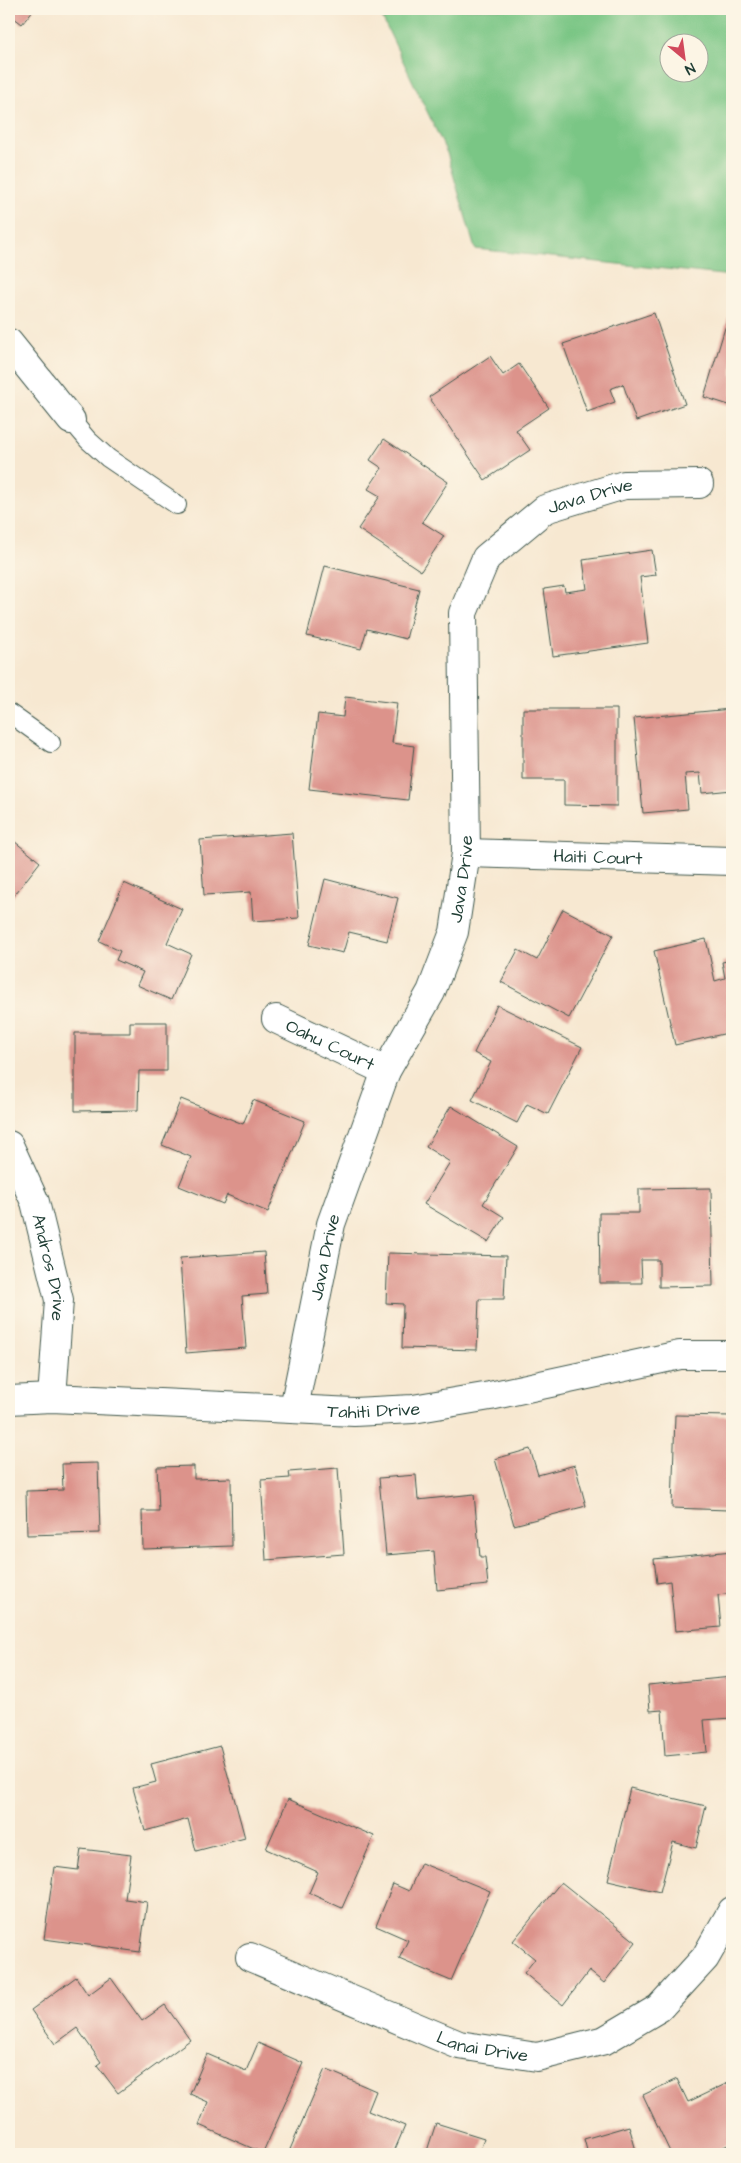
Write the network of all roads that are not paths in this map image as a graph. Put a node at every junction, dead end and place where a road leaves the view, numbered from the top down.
1 (9, 343) edge
2 (71, 420) joint
3 (699, 484) dead end
4 (177, 505) dead end
5 (9, 713) edge
6 (51, 743) dead end
7 (466, 853) junction
8 (732, 861) edge
9 (276, 1019) dead end
10 (386, 1071) junction
11 (9, 1145) edge
12 (732, 1355) edge
13 (52, 1398) junction
14 (9, 1400) edge
15 (294, 1408) junction
16 (732, 1911) edge
17 (250, 1957) dead end

1 - 2 street
2 - 4 lane
3 - 7 street, Java Drive
5 - 6 lane
7 - 8 street, Haiti Court
7 - 10 street, Java Drive
9 - 10 street, Oahu Court
10 - 15 street, Java Drive
11 - 13 street, Andros Drive
12 - 15 street, Tahiti Drive
13 - 14 street, Tahiti Drive
13 - 15 street, Tahiti Drive
16 - 17 street, Lanai Drive

